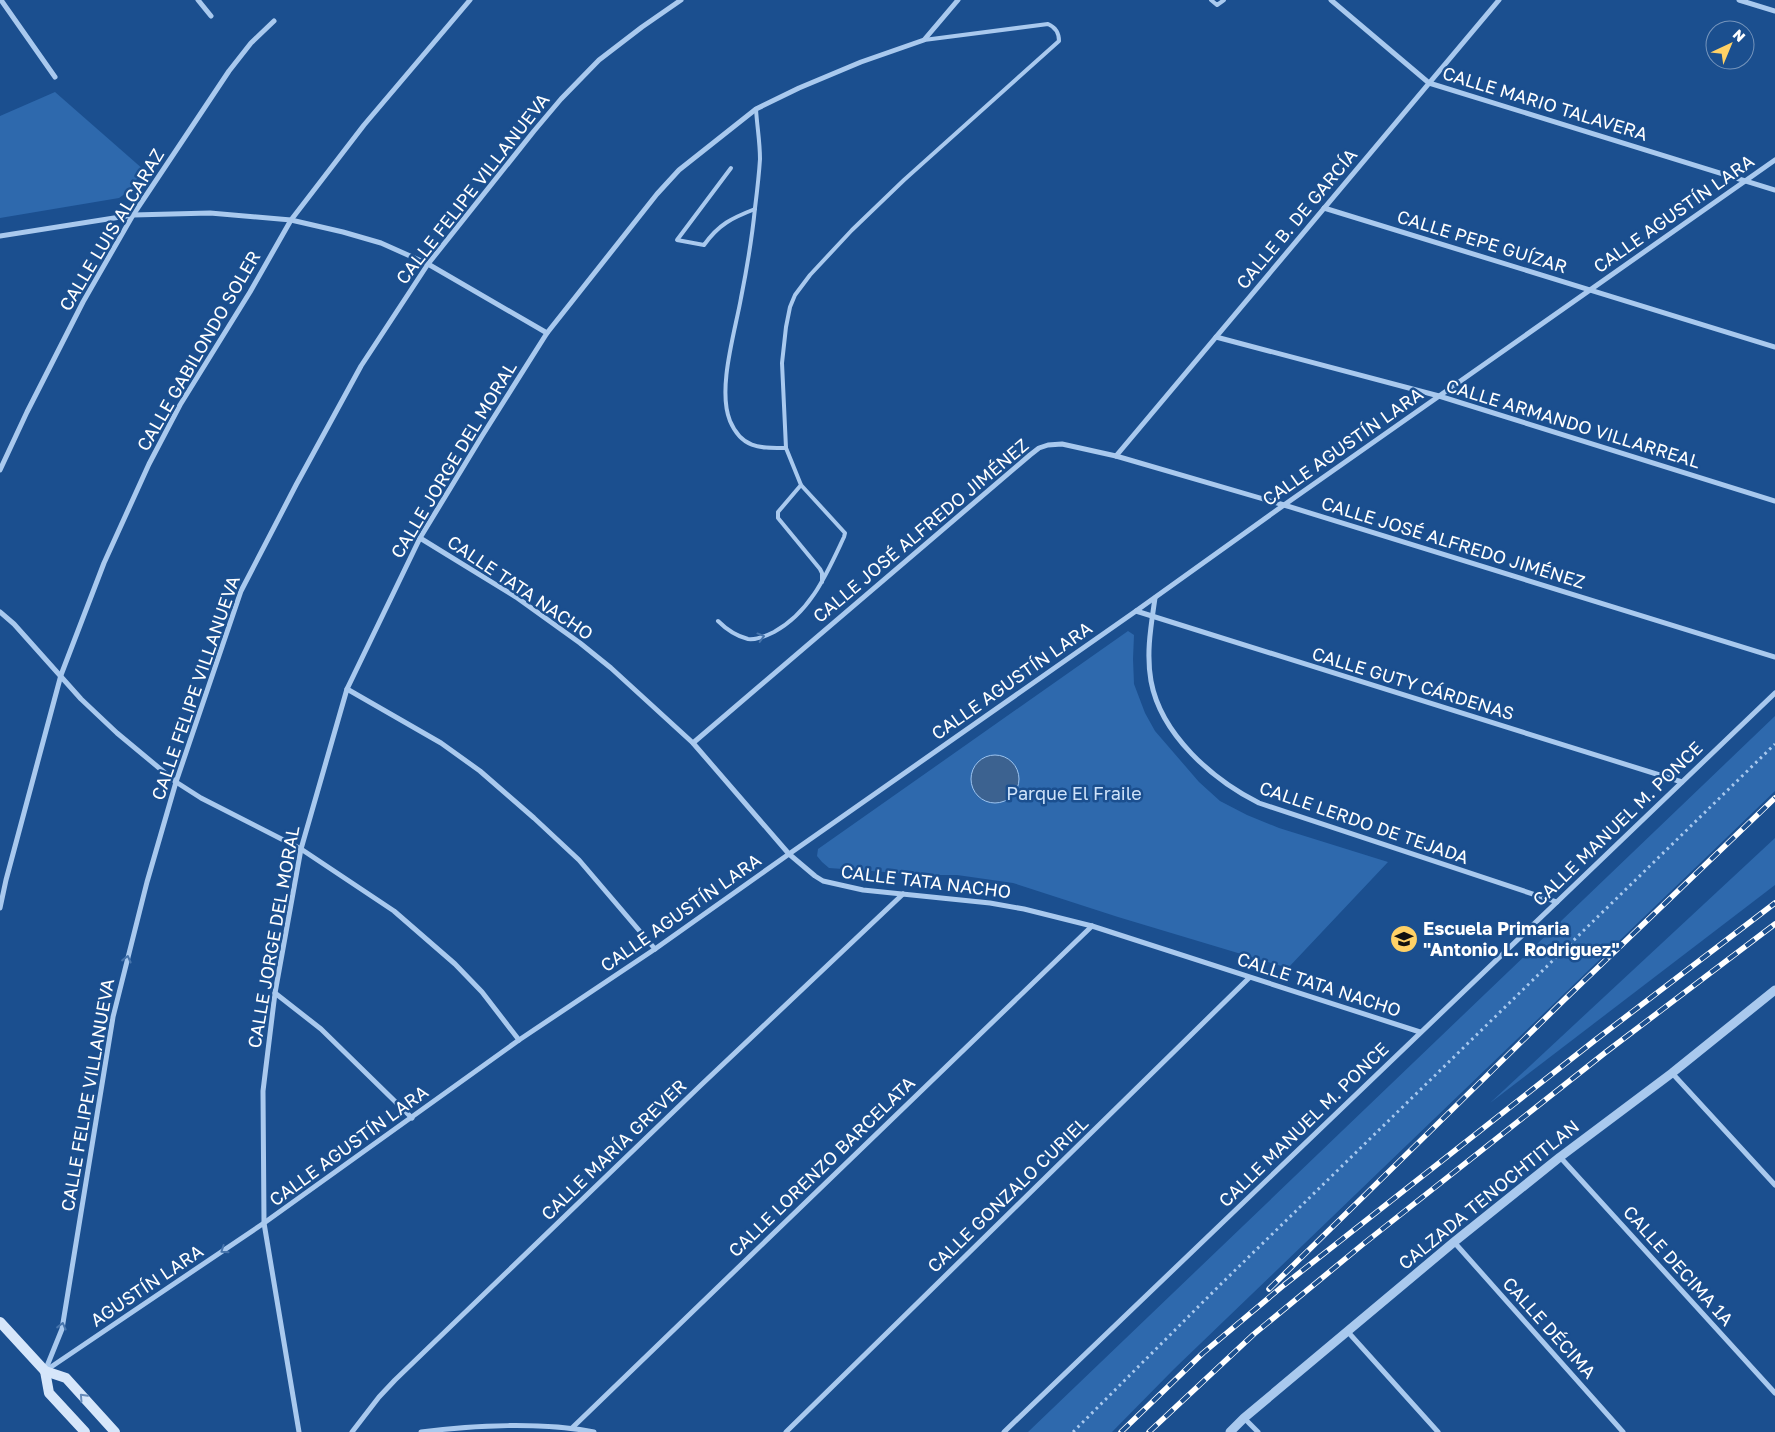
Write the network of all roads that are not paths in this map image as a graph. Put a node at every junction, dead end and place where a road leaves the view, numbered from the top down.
1 (1, 0) edge
2 (198, 0) edge
3 (470, 0) edge
4 (681, 0) edge
5 (958, 0) edge
6 (1211, 0) edge
7 (1224, 0) edge
8 (1331, 0) edge
9 (1499, 0) edge
10 (1739, 0) edge
11 (1775, 11) edge
12 (211, 16) dead end
13 (274, 21) dead end
14 (924, 40) junction
15 (55, 77) dead end
16 (1429, 83) junction
17 (756, 109) junction
18 (1775, 160) edge
19 (731, 168) dead end
20 (1746, 180) junction
21 (1775, 190) edge
22 (1324, 208) junction
23 (755, 209) junction
24 (133, 215) junction
25 (291, 220) junction
26 (0, 236) edge
27 (428, 264) junction
28 (1591, 290) junction
29 (546, 334) junction
30 (1216, 337) junction
31 (1775, 347) edge
32 (1439, 396) junction
33 (786, 448) junction
34 (1116, 456) junction
35 (0, 470) edge
36 (801, 485) junction
37 (1775, 502) edge
38 (1284, 505) junction
39 (420, 538) junction
40 (822, 582) junction
41 (1155, 598) junction
42 (1136, 611) junction
43 (0, 612) edge
44 (1152, 617) junction
45 (718, 621) dead end
46 (1775, 657) edge
47 (61, 675) junction
48 (347, 689) junction
49 (1775, 693) edge
50 (694, 743) junction
51 (176, 782) junction
52 (1682, 782) junction
53 (301, 849) junction
54 (789, 854) junction
55 (903, 894) junction
56 (1557, 902) junction
57 (0, 908) edge
58 (1092, 926) junction
59 (655, 950) junction
60 (1249, 978) junction
61 (1775, 990) edge
62 (275, 993) junction
63 (1420, 1032) junction
64 (519, 1040) junction
65 (1672, 1073) junction
66 (412, 1118) junction
67 (1560, 1157) junction
68 (1775, 1186) edge
69 (264, 1223) junction
70 (1454, 1242) junction
71 (0, 1322) edge
72 (1348, 1332) junction
73 (45, 1371) junction
74 (1775, 1393) edge
75 (1244, 1418) junction
76 (572, 1428) junction
77 (85, 1432) edge
78 (115, 1432) edge
79 (299, 1432) edge
80 (352, 1432) edge
81 (421, 1432) edge
82 (594, 1432) edge
83 (786, 1432) edge
84 (1004, 1432) edge
85 (1230, 1432) edge
86 (1258, 1432) edge
87 (1438, 1432) edge
88 (1623, 1432) edge

1 - 15 street
2 - 12 street
3 - 25 street, CALLE GABILONDO SOLER
4 - 27 street, CALLE FELIPE VILLANUEVA
5 - 14 street
6 - 7 lane
8 - 16 street, CALLE MARIO TALAVERA
9 - 16 street, CALLE B. DE GARCÍA
10 - 11 street
13 - 24 street, CALLE LUIS ALCARAZ
14 - 17 street, CALLE JORGE DEL MORAL
14 - 33 lane
16 - 20 street, CALLE MARIO TALAVERA
16 - 22 street, CALLE B. DE GARCÍA
17 - 23 lane
17 - 29 street, CALLE JORGE DEL MORAL
18 - 20 street, CALLE AGUSTÍN LARA
19 - 23 lane
20 - 21 street, CALLE MARIO TALAVERA
20 - 28 street, CALLE AGUSTÍN LARA
22 - 28 street, CALLE PEPE GUÍZAR
22 - 30 street, CALLE B. DE GARCÍA
23 - 33 lane
24 - 25 street
24 - 26 street
24 - 35 street, CALLE LUIS ALCARAZ
25 - 27 street
25 - 47 street, CALLE GABILONDO SOLER
27 - 29 street
27 - 51 street, CALLE FELIPE VILLANUEVA
28 - 31 street, CALLE PEPE GUÍZAR
28 - 32 street, CALLE AGUSTÍN LARA
29 - 39 street, CALLE JORGE DEL MORAL
30 - 32 street, CALLE ARMANDO VILLARREAL
30 - 34 street, CALLE B. DE GARCÍA
32 - 37 street, CALLE ARMANDO VILLARREAL
32 - 38 street, CALLE AGUSTÍN LARA
33 - 36 lane
34 - 38 street, CALLE JOSÉ ALFREDO JIMÉNEZ
34 - 50 street, CALLE JOSÉ ALFREDO JIMÉNEZ
36 - 40 lane
36 - 40 lane
38 - 41 street, CALLE AGUSTÍN LARA
38 - 46 street, CALLE JOSÉ ALFREDO JIMÉNEZ
39 - 48 street, CALLE JORGE DEL MORAL
39 - 50 street, CALLE TATA NACHO
45 -> 40 lane
41 - 42 street, CALLE AGUSTÍN LARA
41 - 44 street, CALLE LERDO DE TEJADA
42 - 44 street, CALLE GUTY CÁRDENAS
42 - 54 street, CALLE AGUSTÍN LARA
43 - 47 street
44 - 52 street, CALLE GUTY CÁRDENAS
44 - 56 street, CALLE LERDO DE TEJADA
47 - 51 street
47 - 57 street, CALLE GABILONDO SOLER
48 - 53 street, CALLE JORGE DEL MORAL
48 - 59 street
49 - 52 street, CALLE MANUEL M. PONCE
50 - 54 street, CALLE TATA NACHO
51 - 53 street
73 -> 51 street, CALLE FELIPE VILLANUEVA
52 - 56 street, CALLE MANUEL M. PONCE
53 - 62 street, CALLE JORGE DEL MORAL
53 - 64 street
54 - 55 street, CALLE TATA NACHO
54 - 59 street, CALLE AGUSTÍN LARA
55 - 58 street, CALLE TATA NACHO
55 - 80 street, CALLE MARÍA GREVER
56 - 63 street, CALLE MANUEL M. PONCE
58 - 60 street, CALLE TATA NACHO
58 - 76 street, CALLE LORENZO BARCELATA
59 - 64 street, CALLE AGUSTÍN LARA
60 - 63 street, CALLE TATA NACHO
60 - 83 street, CALLE GONZALO CURIEL
61 - 65 street, CALZADA TENOCHTITLAN
62 - 66 street
62 - 69 street, CALLE JORGE DEL MORAL
63 - 84 street, CALLE MANUEL M. PONCE
64 - 66 street, CALLE AGUSTÍN LARA
65 - 67 street, CALZADA TENOCHTITLAN
65 - 68 street
66 - 69 street, CALLE AGUSTÍN LARA
67 - 70 street, CALZADA TENOCHTITLAN
67 - 74 street, CALLE DECIMA 1A
69 -> 73 street, AGUSTÍN LARA
69 - 79 street, CALLE JORGE DEL MORAL
70 - 72 street, CALZADA TENOCHTITLAN
70 - 88 street, CALLE DÉCIMA
71 - 73 main road
72 - 75 street, CALZADA TENOCHTITLAN
72 - 87 street
73 - 77 main road
78 -> 73 main road
75 - 85 street, CALZADA TENOCHTITLAN
75 - 86 street
76 - 81 street
76 - 82 street

